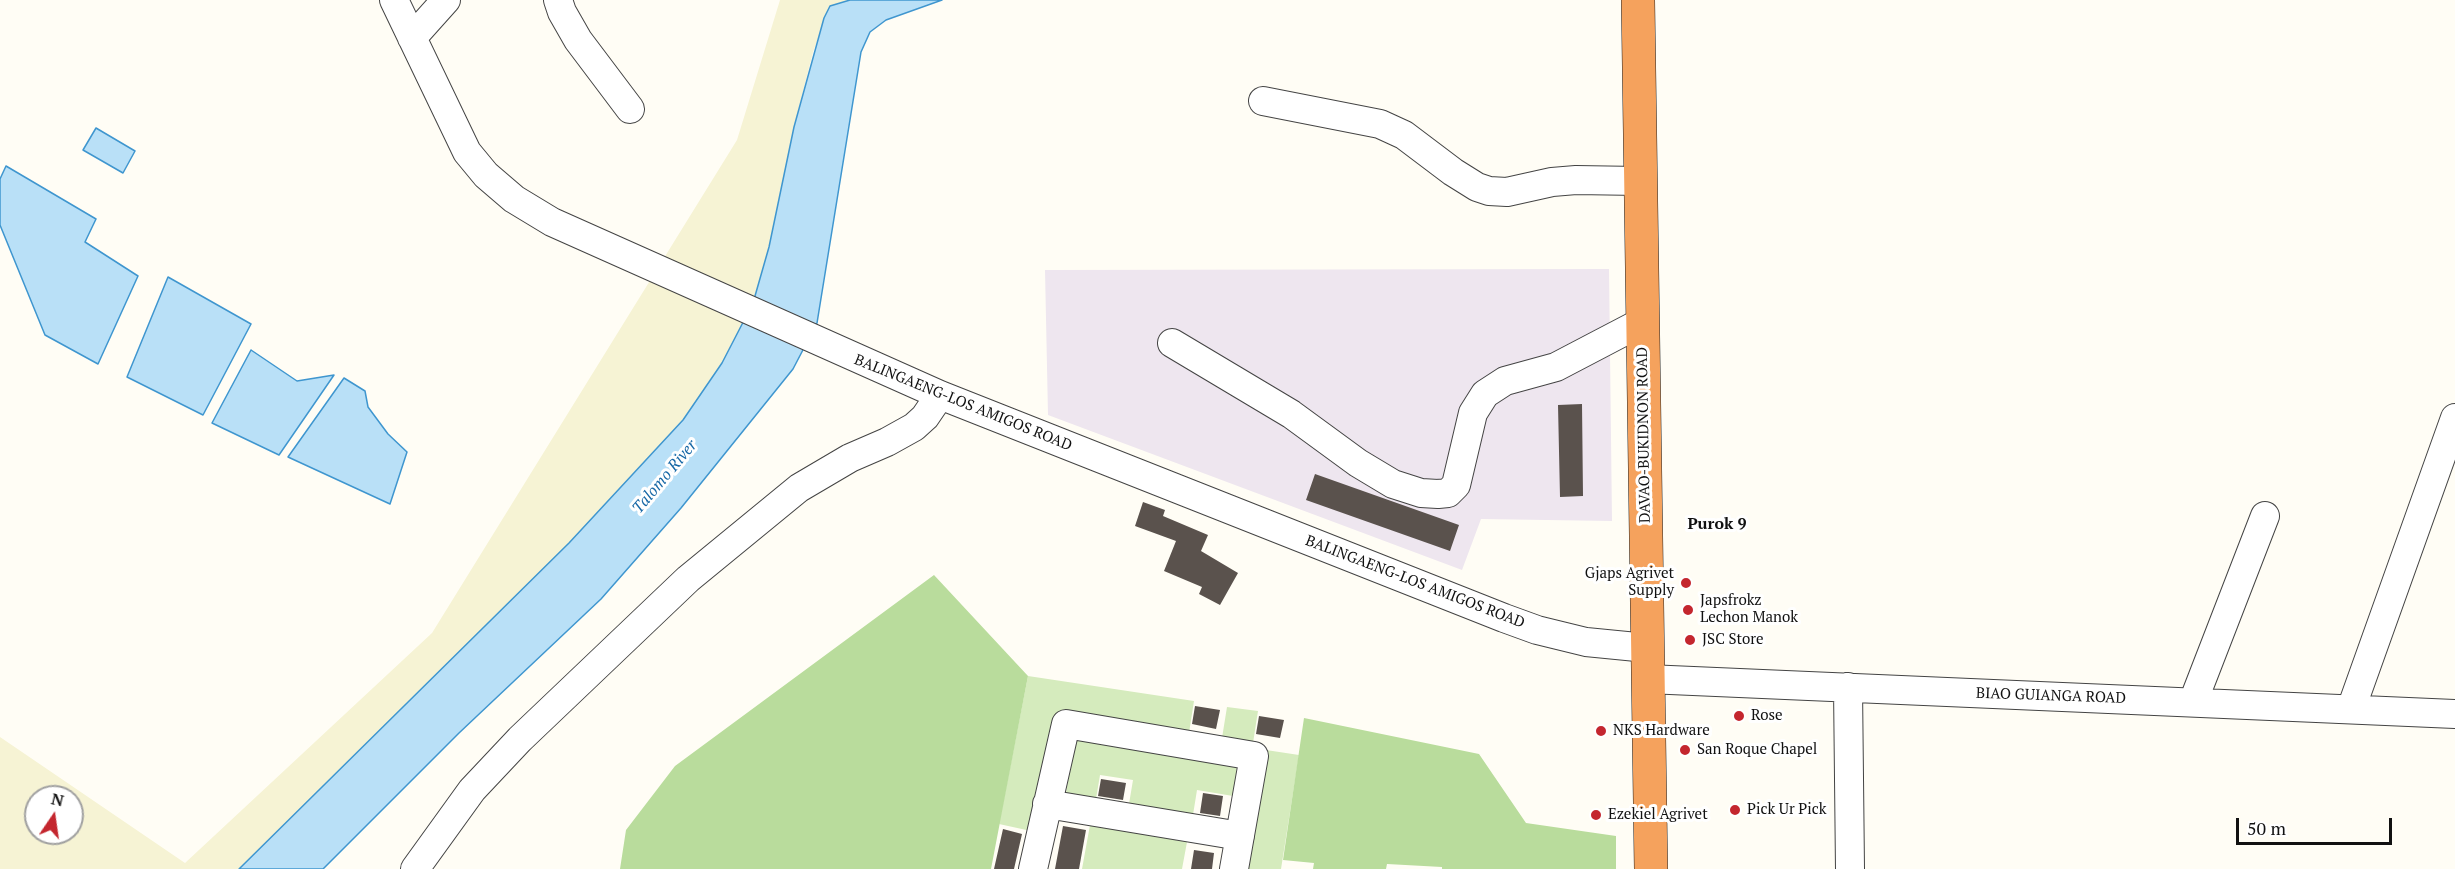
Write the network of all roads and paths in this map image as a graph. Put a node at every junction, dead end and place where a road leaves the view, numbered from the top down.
1 (394, 0) edge
2 (446, 0) edge
3 (558, 0) edge
4 (1638, 0) edge
5 (412, 38) junction
6 (1263, 101) dead end
7 (630, 109) dead end
8 (1639, 181) junction
9 (1642, 322) junction
10 (1172, 343) dead end
11 (940, 395) junction
12 (2455, 418) edge
13 (2265, 516) dead end
14 (1647, 664) junction
15 (1848, 687) junction
16 (2193, 702) junction
17 (2351, 709) junction
18 (2455, 714) edge
19 (1047, 804) junction
20 (1240, 836) junction
21 (415, 869) edge
22 (1032, 869) edge
23 (1234, 869) edge
24 (1651, 869) edge
25 (1850, 869) edge

1 - 5 street, BALINGAENG-LOS AMIGOS ROAD
2 - 5 street
3 - 7 street
4 - 8 highway, DAVAO-BUKIDNON ROAD
5 - 11 street, BALINGAENG-LOS AMIGOS ROAD
6 - 8 street
8 - 9 highway, DAVAO-BUKIDNON ROAD
9 - 10 street
9 - 14 highway, DAVAO-BUKIDNON ROAD
11 - 14 street, BALINGAENG-LOS AMIGOS ROAD
11 - 21 street
12 - 17 street
13 - 16 street
14 - 15 street, BIAO GUIANGA ROAD
14 - 24 highway, DAVAO-BUKIDNON ROAD
15 - 16 street, BIAO GUIANGA ROAD
15 - 25 street
16 - 17 street, BIAO GUIANGA ROAD
17 - 18 street, BIAO GUIANGA ROAD
19 - 20 street
19 - 20 street
19 - 22 street
20 - 23 street

